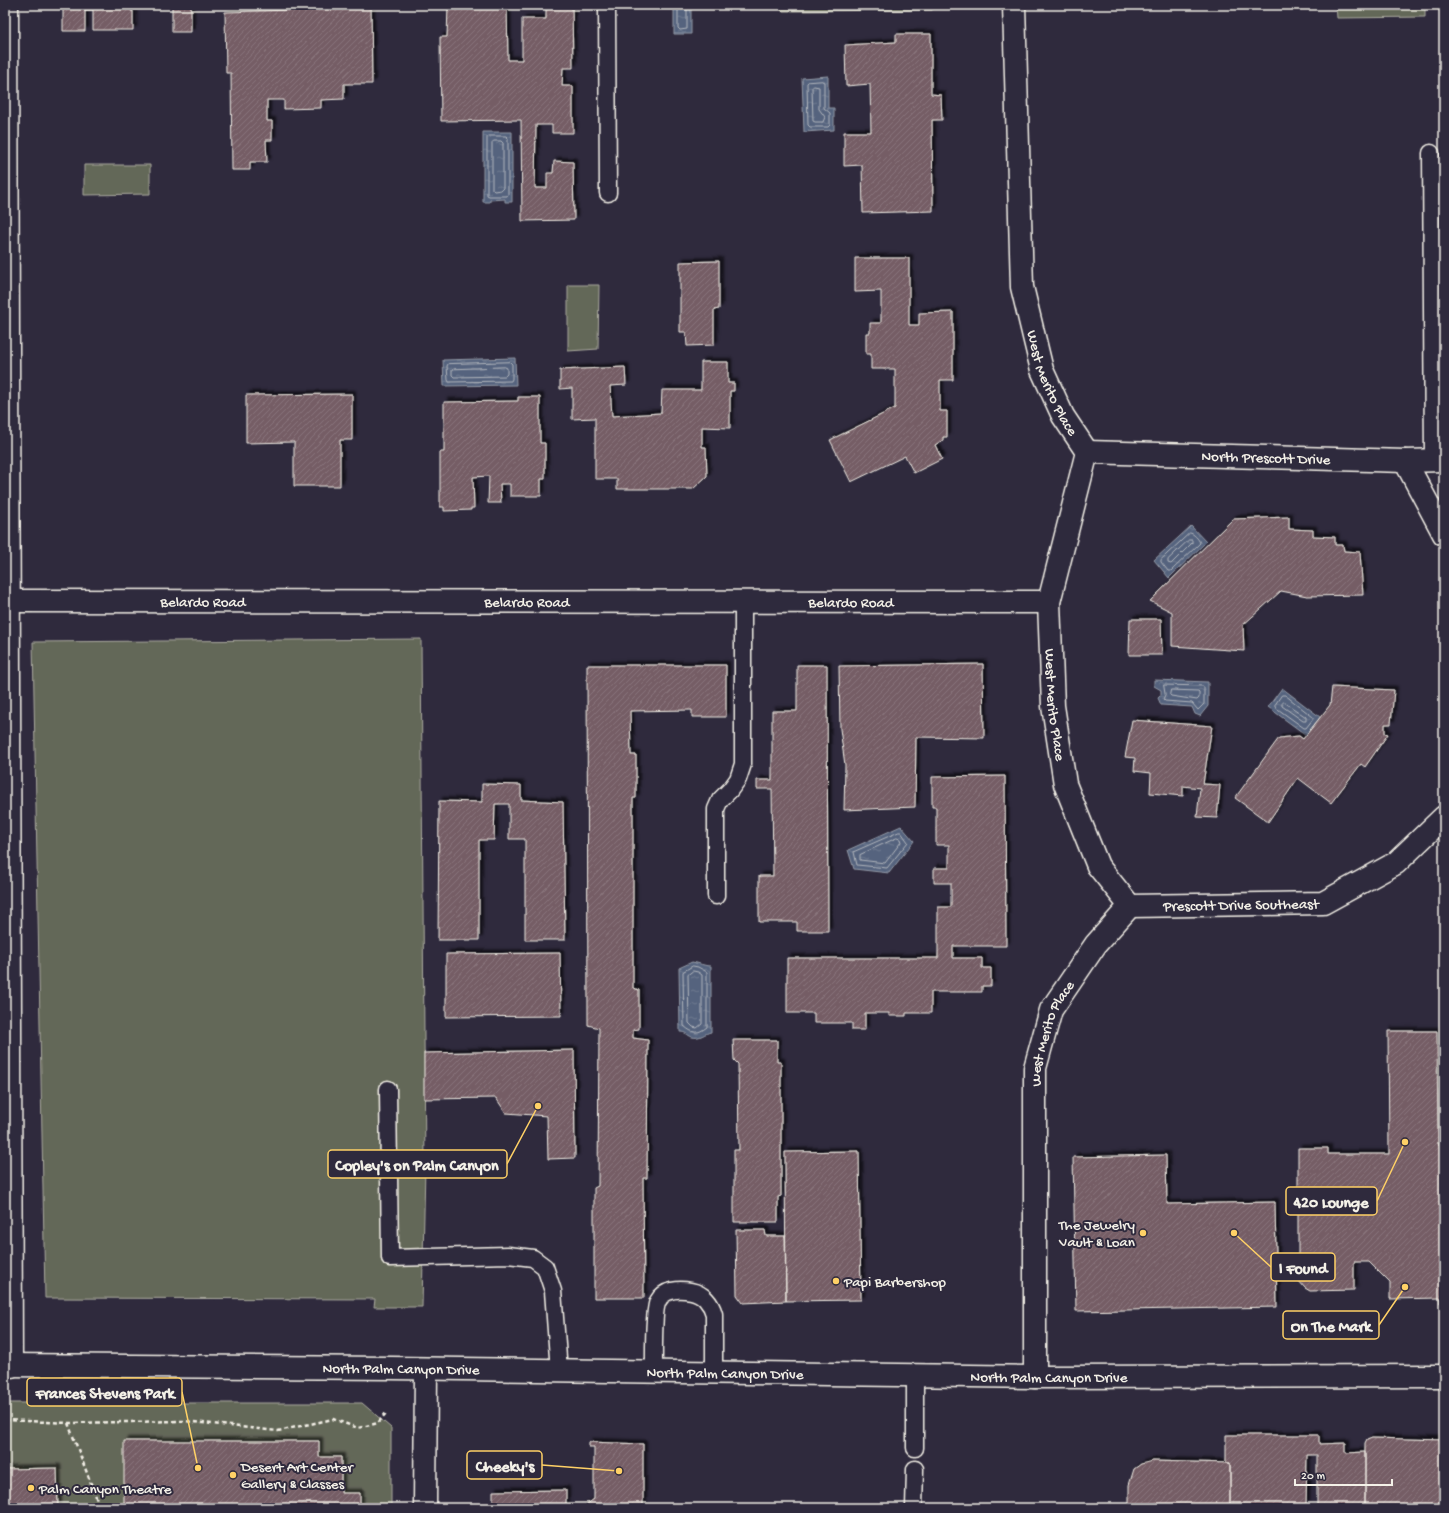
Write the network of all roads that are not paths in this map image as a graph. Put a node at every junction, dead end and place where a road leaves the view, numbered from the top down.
1 (7, 5) edge
2 (607, 5) edge
3 (1014, 5) edge
4 (1431, 153) dead end
5 (608, 193) dead end
6 (1087, 452) junction
7 (1438, 460) edge
8 (1405, 461) junction
9 (1444, 534) edge
10 (7, 602) edge
11 (743, 602) junction
12 (1049, 602) junction
13 (1444, 817) edge
14 (716, 896) dead end
15 (1130, 906) junction
16 (388, 1089) dead end
17 (8, 1366) edge
18 (426, 1369) junction
19 (559, 1370) junction
20 (654, 1372) junction
21 (714, 1372) junction
22 (915, 1376) junction
23 (1444, 1376) edge
24 (1035, 1377) junction
25 (915, 1448) dead end
26 (915, 1469) dead end
27 (425, 1508) edge
28 (914, 1508) edge

1 - 10 street
2 - 5 lane
3 - 6 street, West Merito Place
4 - 7 lane
6 - 8 street, North Prescott Drive
6 - 12 street, West Merito Place
7 - 8 street, North Prescott Drive
8 - 9 street
10 - 11 street, Belardo Road
10 - 17 street
11 - 12 street, Belardo Road
11 - 14 lane
12 - 15 street, West Merito Place
13 - 15 street, Prescott Drive Southeast
15 - 24 street, West Merito Place
16 - 19 lane
17 - 18 street, North Palm Canyon Drive
18 - 19 street, North Palm Canyon Drive
18 - 27 street
19 - 20 street, North Palm Canyon Drive
20 - 21 street, North Palm Canyon Drive
20 - 21 lane
21 - 22 street, North Palm Canyon Drive
22 - 24 street, North Palm Canyon Drive
22 - 25 lane
23 - 24 street, North Palm Canyon Drive
26 - 28 lane

